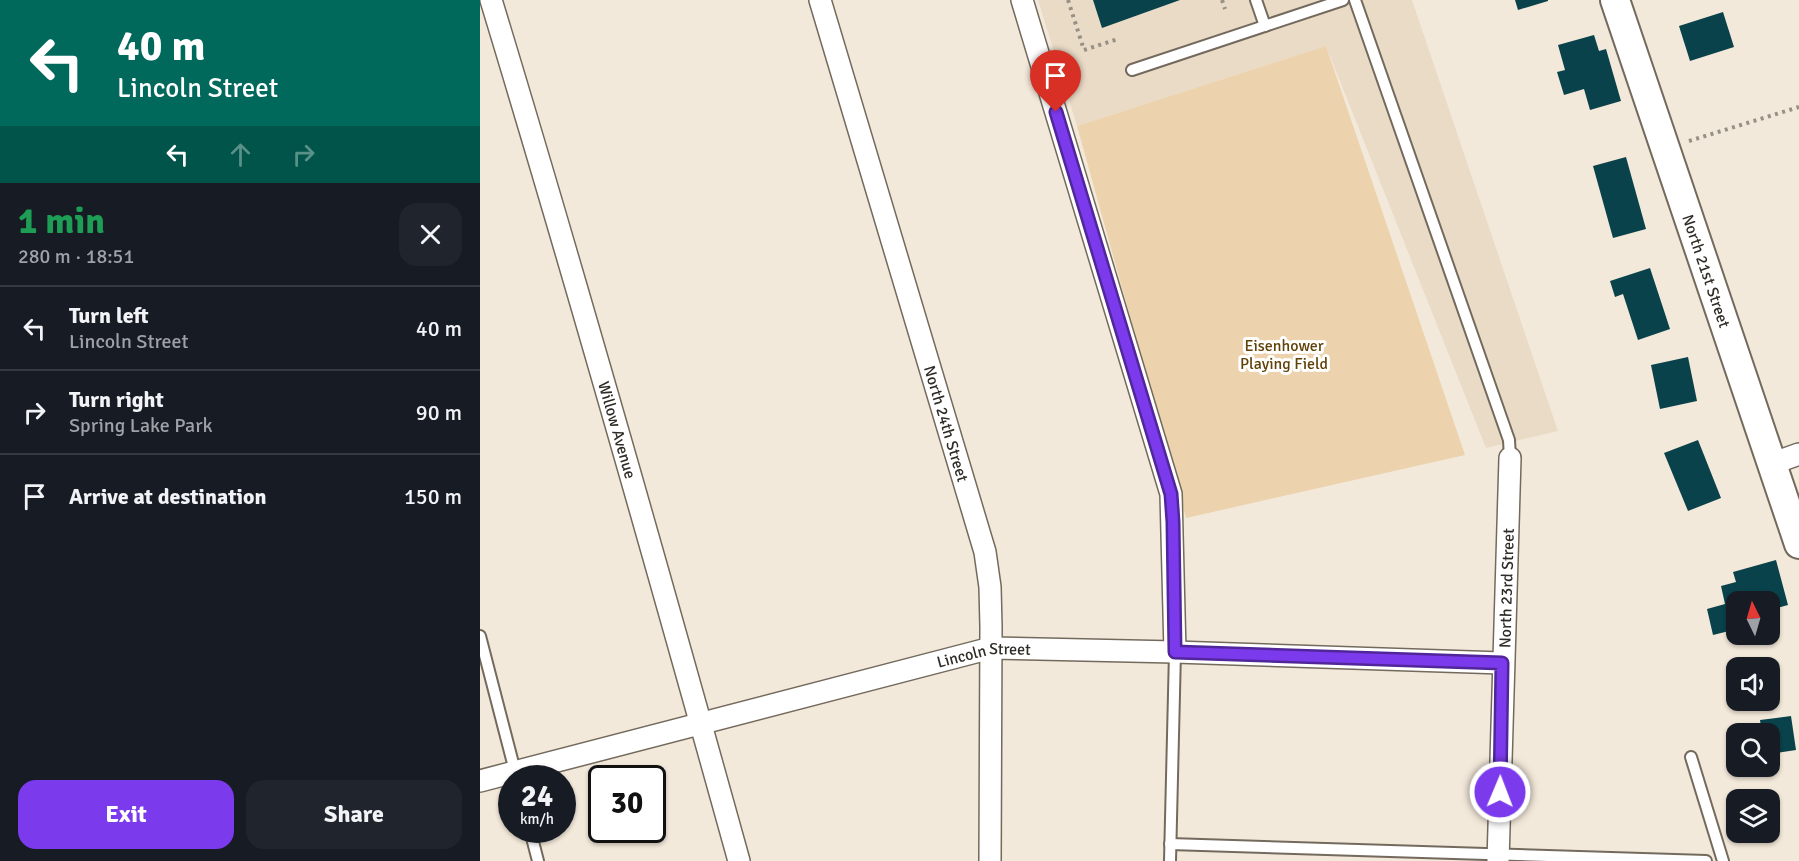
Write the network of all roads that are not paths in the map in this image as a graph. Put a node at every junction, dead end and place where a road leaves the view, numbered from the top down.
1 (491, 0) edge
2 (820, 0) edge
3 (1022, 0) edge
4 (1256, 0) edge
5 (1342, 0) edge
6 (1355, 0) edge
7 (1615, 0) edge
8 (1265, 26) junction
9 (1132, 70) dead end
10 (1799, 454) edge
11 (1510, 458) joint
12 (1771, 464) junction
13 (1799, 544) edge
14 (480, 636) edge
15 (991, 648) junction
16 (1175, 652) junction
17 (1502, 663) junction
18 (701, 723) junction
19 (1691, 757) dead end
20 (513, 765) edge
21 (552, 765) edge
22 (498, 778) edge
23 (480, 781) edge
24 (533, 843) edge
25 (1170, 844) junction
26 (1498, 859) edge
27 (538, 861) edge
28 (739, 861) edge
29 (990, 861) edge
30 (1170, 861) edge
31 (1706, 861) edge
32 (1723, 861) edge

1 - 18 street, Willow Avenue
2 - 15 street, North 24th Street
3 - 16 street
4 - 8 lane
5 - 8 lane
6 - 11 lane
7 - 12 main road, North 21st Street
8 - 9 lane
10 - 12 street
11 - 17 street, North 23rd Street
12 - 13 main road, North 21st Street
14 - 20 lane
15 - 16 street, Lincoln Street
15 - 18 street, Lincoln Street
15 - 29 street, North 24th Street
16 - 17 street, Lincoln Street
16 - 25 lane
17 - 26 street, North 23rd Street
18 - 21 street, Lincoln Street
18 - 28 street, Willow Avenue
19 - 32 lane
22 - 23 street, Lincoln Street
24 - 27 lane
25 - 26 lane
25 - 30 lane
26 - 31 lane

